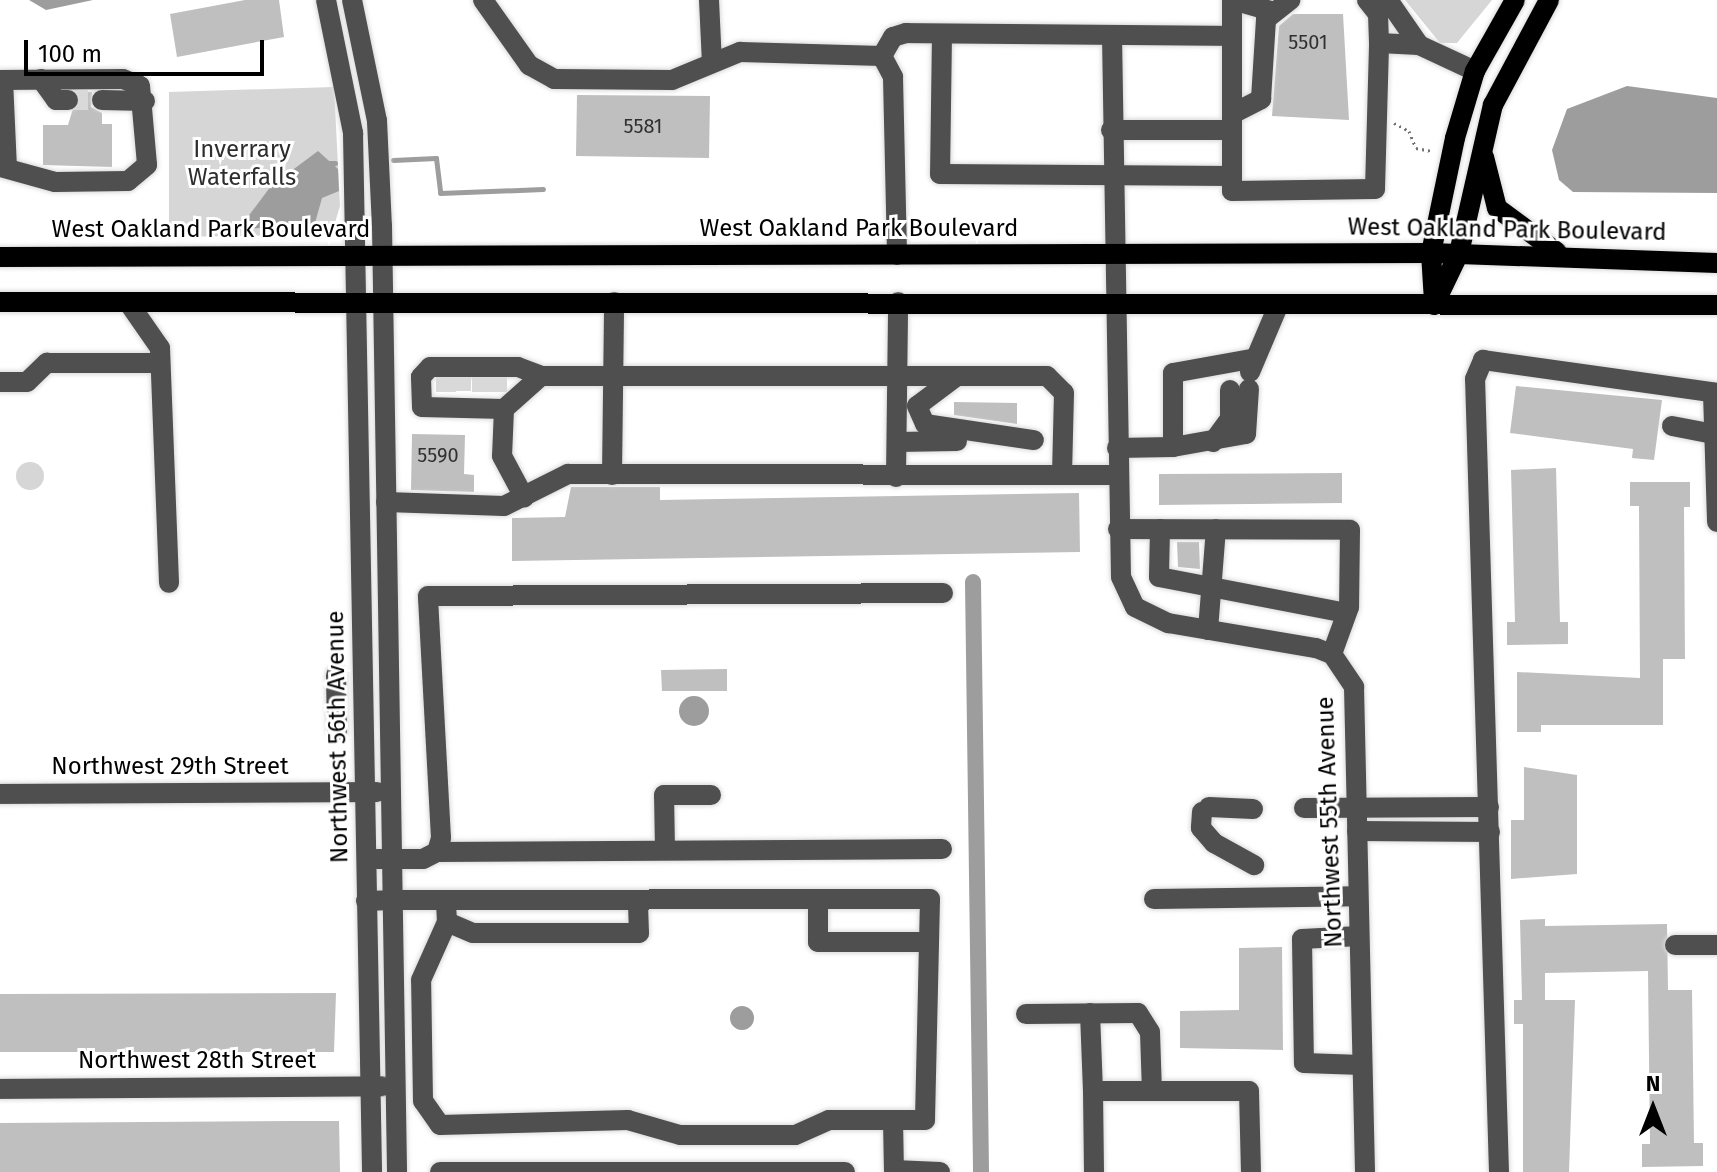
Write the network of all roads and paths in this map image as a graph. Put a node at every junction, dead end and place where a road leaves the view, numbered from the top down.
1 (326, 0) edge
2 (352, 0) edge
3 (483, 0) edge
4 (709, 0) edge
5 (1232, 0) edge
6 (1290, 0) edge
7 (1367, 0) edge
8 (1388, 0) edge
9 (1515, 0) edge
10 (1549, 0) edge
11 (1271, 11) junction
12 (942, 34) junction
13 (1112, 35) junction
14 (1231, 36) junction
15 (1379, 43) junction
16 (1419, 45) junction
17 (882, 56) junction
18 (712, 63) junction
19 (1475, 71) junction
20 (41, 79) junction
21 (1, 80) edge
22 (68, 100) tunnel mouth
23 (102, 100) tunnel mouth
24 (145, 101) junction
25 (1232, 122) junction
26 (1388, 123) dead end
27 (1111, 130) junction
28 (1483, 141) junction
29 (1432, 151) dead end
30 (3, 167) edge
31 (1111, 175) junction
32 (1232, 176) junction
33 (1112, 253) junction
34 (1431, 253) junction
35 (1459, 253) junction
36 (1561, 254) junction
37 (897, 255) junction
38 (356, 256) junction
39 (383, 256) junction
40 (0, 257) edge
41 (1717, 263) edge
42 (356, 301) junction
43 (384, 301) junction
44 (0, 302) edge
45 (128, 302) junction
46 (614, 302) junction
47 (898, 302) junction
48 (1114, 305) junction
49 (1434, 305) junction
50 (1717, 305) edge
51 (1278, 306) junction
52 (160, 363) junction
53 (613, 375) junction
54 (897, 375) junction
55 (541, 376) junction
56 (1240, 377) junction
57 (950, 380) junction
58 (0, 382) edge
59 (473, 387) junction
60 (1715, 393) edge
61 (1672, 426) dead end
62 (1714, 434) junction
63 (1034, 440) junction
64 (1063, 440) junction
65 (897, 442) junction
66 (1173, 447) junction
67 (1117, 448) junction
68 (1062, 474) junction
69 (612, 475) junction
70 (1117, 475) junction
71 (896, 477) junction
72 (524, 497) junction
73 (386, 502) junction
74 (1717, 522) edge
75 (1118, 529) junction
76 (1160, 529) junction
77 (1216, 529) junction
78 (169, 583) dead end
79 (1216, 588) junction
80 (943, 593) dead end
81 (1346, 613) junction
82 (1208, 630) junction
83 (1332, 654) junction
84 (336, 675) dead end
85 (336, 698) junction
86 (363, 698) junction
87 (388, 713) junction
88 (337, 731) dead end
89 (389, 791) junction
90 (364, 792) junction
91 (0, 794) edge
92 (711, 795) dead end
93 (1489, 807) junction
94 (1304, 808) dead end
95 (1357, 808) junction
96 (1253, 809) dead end
97 (1357, 831) junction
98 (1490, 832) junction
99 (942, 849) dead end
100 (665, 850) junction
101 (437, 852) junction
102 (365, 858) junction
103 (390, 859) junction
104 (1254, 865) dead end
105 (1358, 896) junction
106 (818, 899) junction
107 (1154, 899) dead end
108 (391, 900) junction
109 (446, 900) junction
110 (638, 900) junction
111 (366, 901) junction
112 (447, 922) junction
113 (1359, 936) junction
114 (929, 942) junction
115 (1675, 945) dead end
116 (1717, 945) edge
117 (1090, 1013) junction
118 (1026, 1014) dead end
119 (1362, 1065) junction
120 (370, 1086) junction
121 (394, 1086) junction
122 (0, 1089) edge
123 (1093, 1091) junction
124 (1152, 1091) junction
125 (893, 1120) junction
126 (372, 1172) edge
127 (397, 1172) edge
128 (440, 1172) edge
129 (845, 1172) edge
130 (940, 1172) edge
131 (1094, 1172) edge
132 (1251, 1172) edge
133 (1365, 1172) edge
134 (1499, 1172) edge

1 - 38 street, Northwest 56th Avenue
2 - 39 street, Northwest 56th Avenue
3 - 18 street
4 - 18 street
5 - 11 street
5 - 14 street
6 - 11 street
7 - 15 street
8 - 16 street
9 - 19 main road
10 - 28 main road
11 - 25 street
12 - 13 street
12 - 17 street
12 - 31 street
13 - 14 street
13 - 27 street
14 - 25 street
15 - 16 street
15 - 32 street
16 - 19 street
17 - 18 street
17 - 37 street
19 - 34 main road
20 - 21 street
20 - 22 street
20 - 24 street
21 - 30 street
23 - 24 street
24 - 30 street
25 - 27 street
25 - 32 street
26 - 29 path
27 - 31 street
28 - 35 main road
28 - 36 main road
31 - 32 street
31 - 33 street
33 - 34 main road, West Oakland Park Boulevard
33 - 37 main road, West Oakland Park Boulevard
33 - 48 street
34 - 35 main road, West Oakland Park Boulevard
34 - 49 main road
35 - 36 main road, West Oakland Park Boulevard
35 - 49 main road
36 - 41 main road, West Oakland Park Boulevard
37 - 39 main road, West Oakland Park Boulevard
38 - 39 main road, West Oakland Park Boulevard
38 - 40 main road, West Oakland Park Boulevard
38 - 42 street, Northwest 56th Avenue
39 - 43 street, Northwest 56th Avenue
42 - 43 main road
42 - 45 main road
42 - 86 street, Northwest 56th Avenue
43 - 46 main road
43 - 73 street, Northwest 56th Avenue
44 - 45 main road
45 - 52 street
46 - 47 main road
46 - 53 street
47 - 48 main road
47 - 54 street
48 - 51 main road
48 - 67 street
49 - 50 main road
49 - 51 main road
51 - 56 street
52 - 58 street
52 - 78 street
53 - 54 street
53 - 55 street
53 - 69 street
54 - 57 street
54 - 65 street
55 - 59 street
55 - 59 street
56 - 66 street
56 - 66 street
57 - 63 street
57 - 64 street
59 - 72 street
60 - 62 street
60 - 93 street
61 - 62 street
62 - 74 street
63 - 64 street
63 - 65 street
64 - 68 street
65 - 71 street
66 - 67 street
67 - 70 street
68 - 70 street
68 - 71 street
69 - 71 street
69 - 72 street
70 - 75 street
72 - 73 street
73 - 87 street, Northwest 56th Avenue
75 - 76 street
75 - 82 street
76 - 77 street
76 - 79 street
77 - 79 street
77 - 81 street
79 - 81 street
79 - 82 street
80 - 101 street
81 - 83 street
82 - 83 street
83 - 95 street, Northwest 55th Avenue
84 - 85 street
85 - 86 street
85 - 88 street
86 - 87 street
86 - 90 street, Northwest 56th Avenue
87 - 89 street, Northwest 56th Avenue
89 - 90 street, Northwest 29th Street
89 - 103 street, Northwest 56th Avenue
90 - 91 street, Northwest 29th Street
90 - 102 street, Northwest 56th Avenue
92 - 100 street
93 - 95 street
93 - 98 street
94 - 95 street
95 - 97 street, Northwest 55th Avenue
96 - 104 street
97 - 98 street
97 - 105 street, Northwest 55th Avenue
98 - 134 street
99 - 100 street
100 - 101 street
101 - 103 street
102 - 103 street
102 - 111 street, Northwest 56th Avenue
103 - 108 street, Northwest 56th Avenue
105 - 107 street
105 - 113 street, Northwest 55th Avenue
106 - 110 street
106 - 114 street
106 - 114 street
108 - 109 street
108 - 111 street
108 - 121 street, Northwest 56th Avenue
109 - 110 street
109 - 112 street
110 - 112 street
111 - 120 street, Northwest 56th Avenue
112 - 125 street
113 - 119 street, Northwest 55th Avenue
113 - 119 street
114 - 125 street
115 - 116 street
117 - 118 street
117 - 123 street
117 - 124 street
119 - 133 street, Northwest 55th Avenue
120 - 121 street, Northwest 28th Street
120 - 122 street, Northwest 28th Street
120 - 126 street, Northwest 56th Avenue
121 - 127 street, Northwest 56th Avenue
123 - 124 street
123 - 131 street
124 - 132 street
125 - 130 street
128 - 129 street

